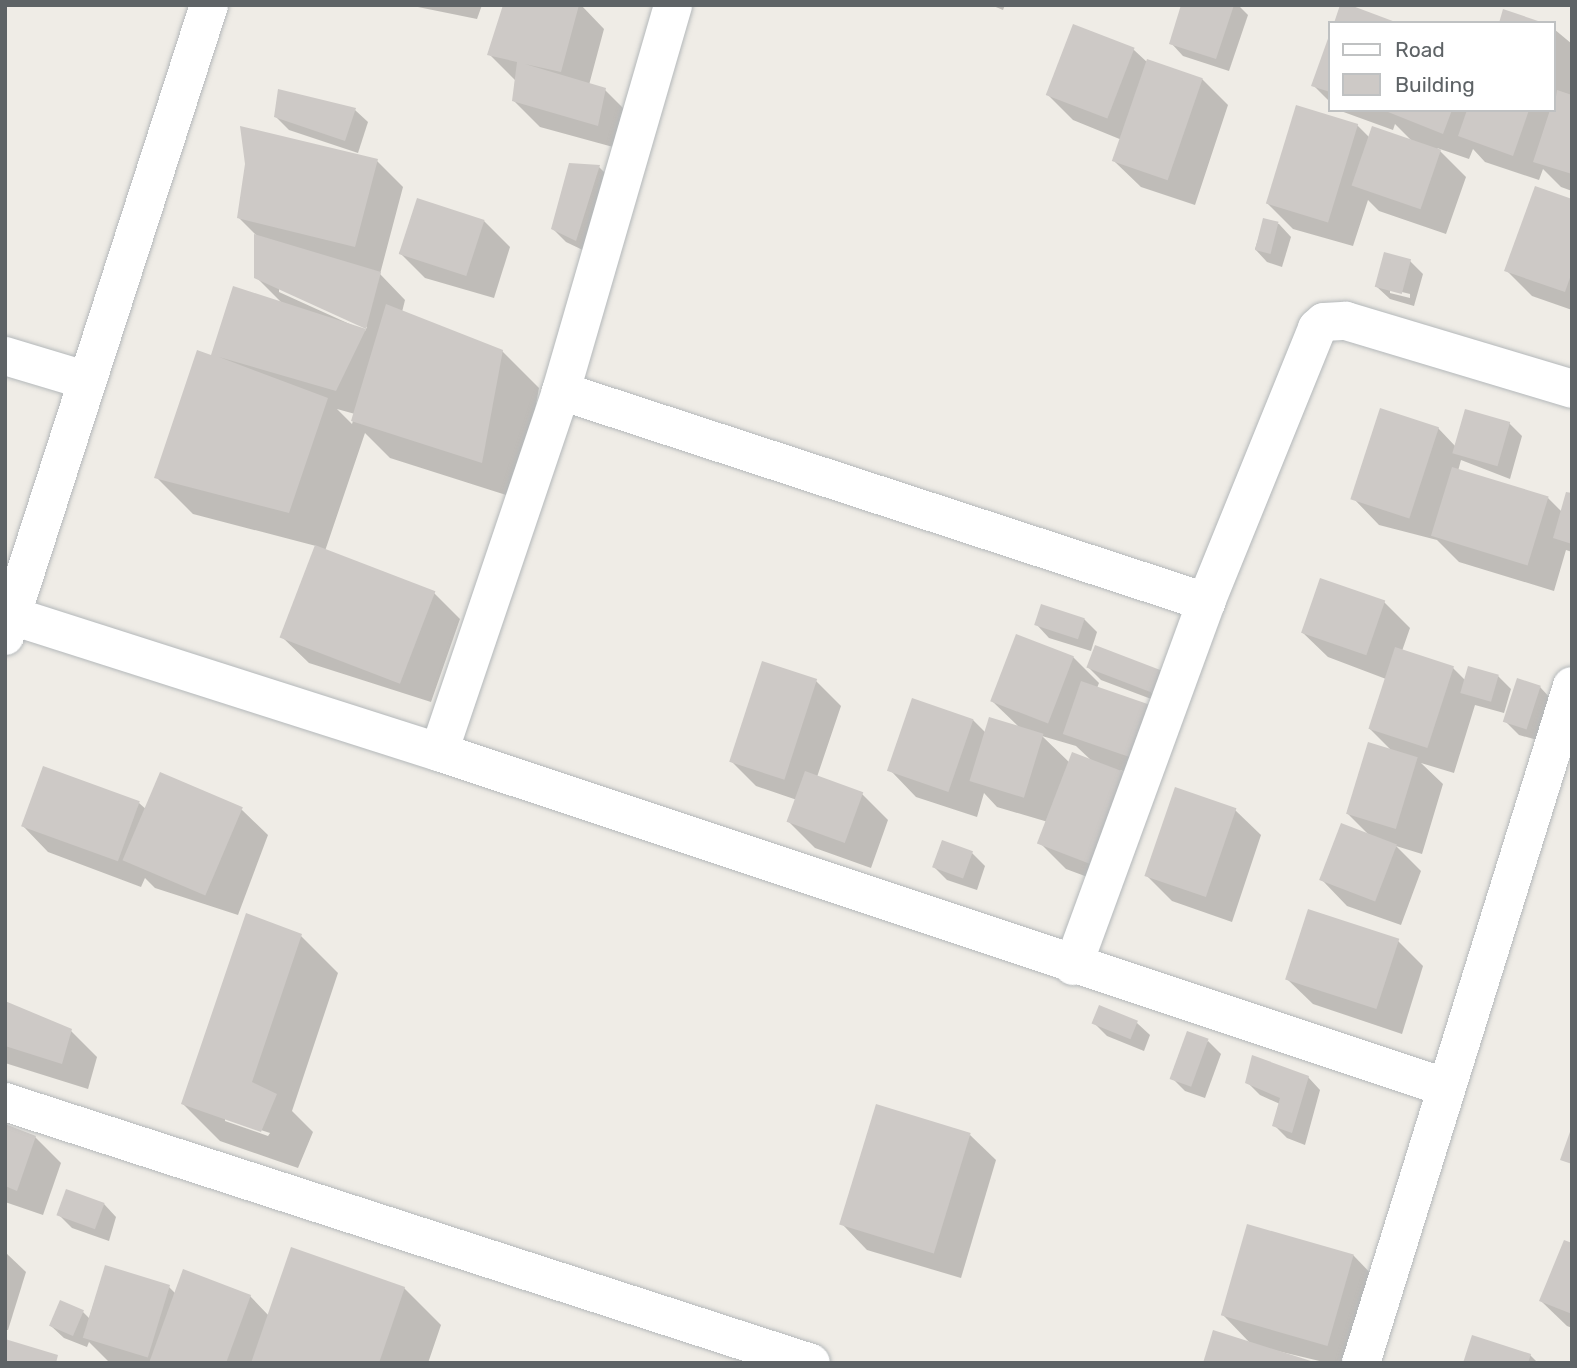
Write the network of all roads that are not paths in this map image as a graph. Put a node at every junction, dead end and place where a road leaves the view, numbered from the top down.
1 (673, 5) edge
2 (206, 6) edge
3 (5, 356) edge
4 (85, 380) junction
5 (1572, 389) edge
6 (561, 391) junction
7 (1206, 602) junction
8 (9, 626) edge
9 (1572, 686) edge
10 (439, 752) junction
11 (1073, 966) junction
12 (1445, 1087) junction
13 (5, 1102) edge
14 (716, 1348) edge
15 (811, 1363) edge
16 (1361, 1363) edge

1 - 6 street
2 - 4 street
3 - 4 street
4 - 8 street
5 - 7 street
6 - 7 street
6 - 10 street
7 - 11 street
8 - 10 street
9 - 12 street
10 - 11 street
11 - 12 street
12 - 16 street
13 - 14 street
14 - 15 street

